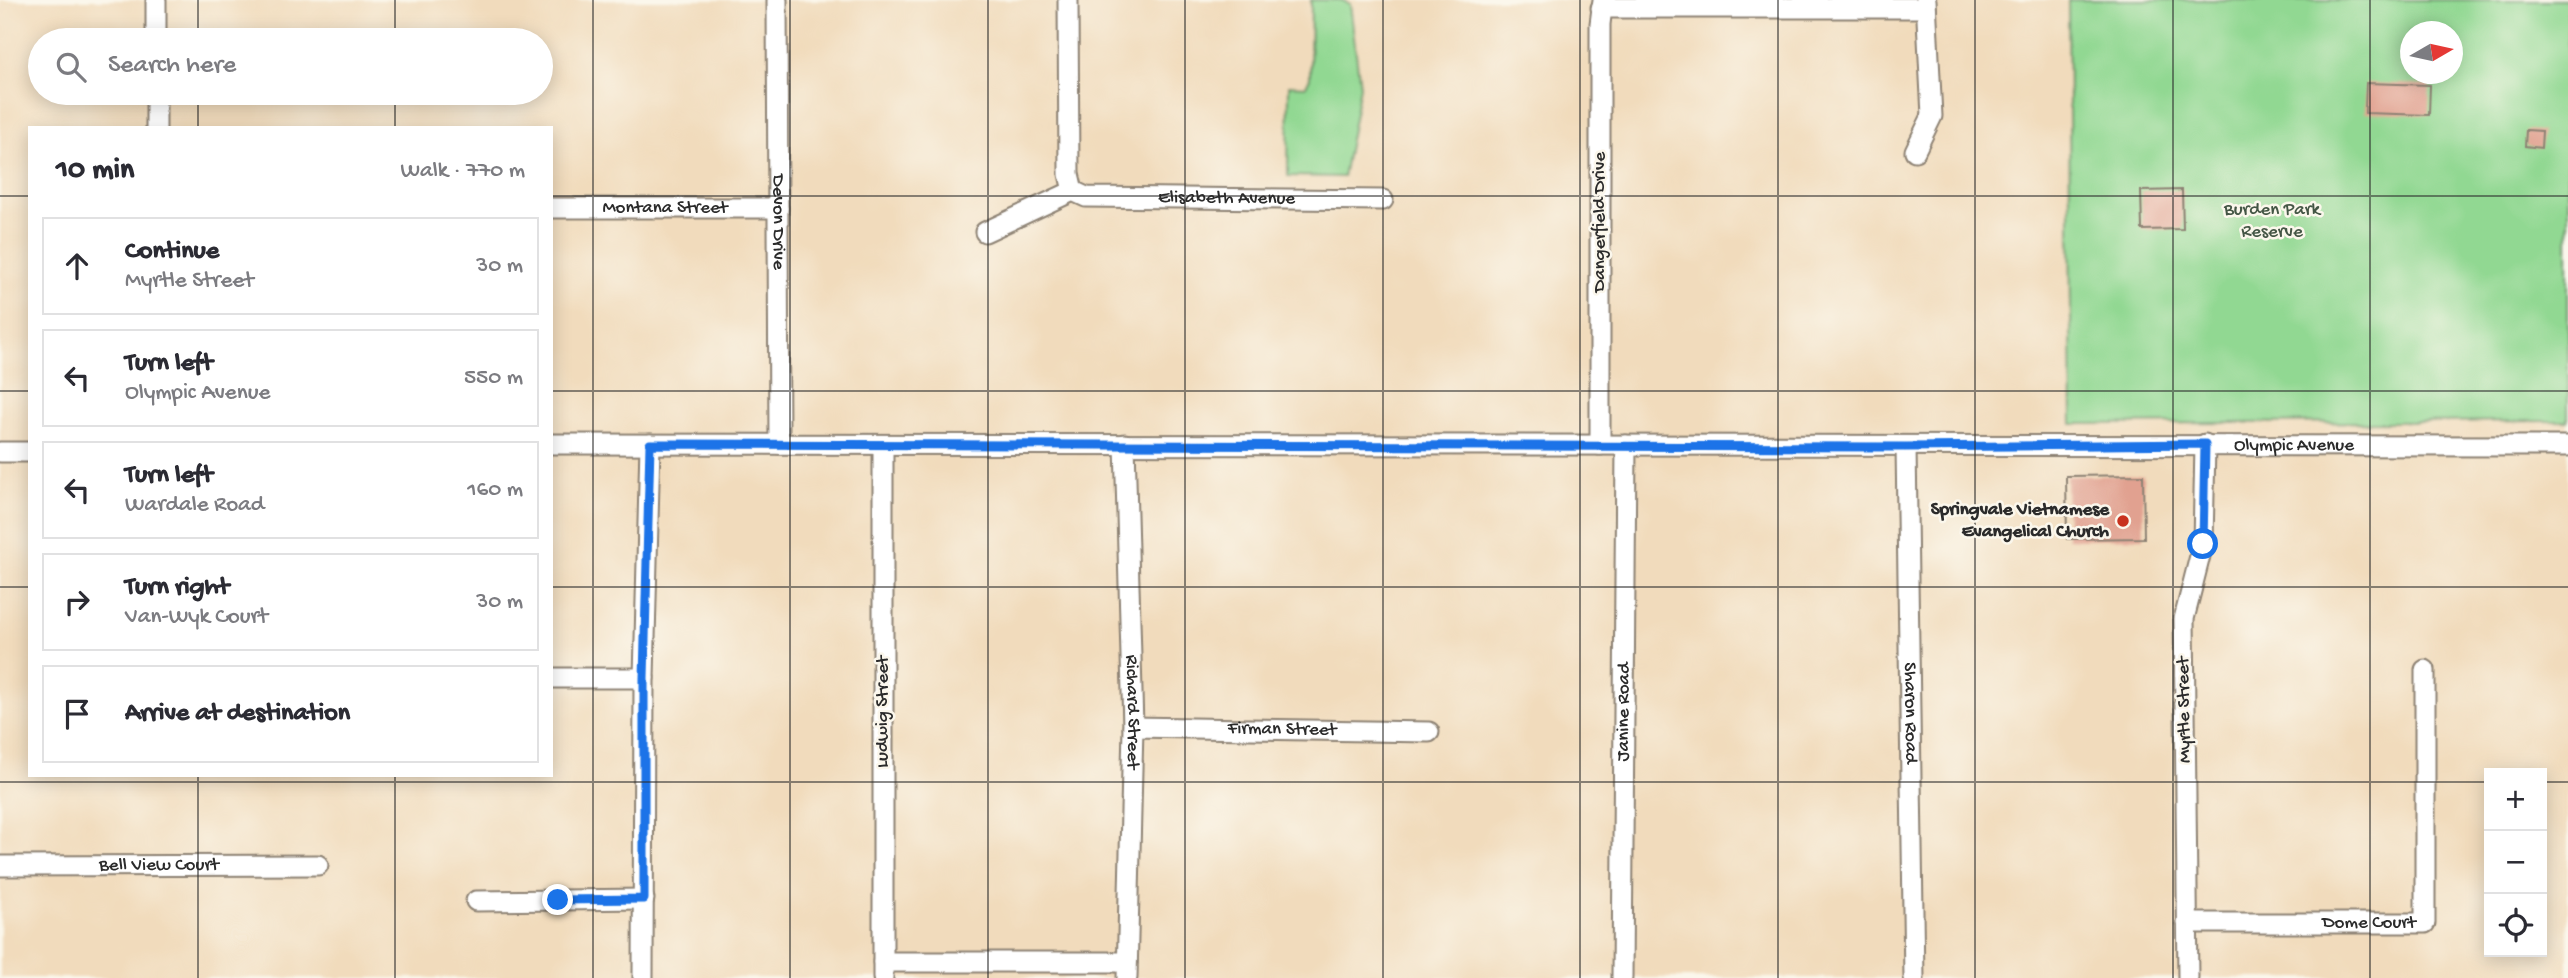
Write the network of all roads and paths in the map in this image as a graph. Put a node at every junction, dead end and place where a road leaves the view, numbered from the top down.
1 (156, 0) edge
2 (777, 0) edge
3 (1068, 0) edge
4 (1602, 4) edge
5 (1926, 4) edge
6 (156, 28) edge
7 (156, 105) edge
8 (156, 126) edge
9 (1914, 151) dead end
10 (1073, 191) junction
11 (1383, 200) dead end
12 (553, 208) edge
13 (778, 208) junction
14 (985, 232) dead end
15 (553, 444) edge
16 (650, 444) junction
17 (779, 444) junction
18 (1125, 444) junction
19 (2205, 444) junction
20 (883, 445) junction
21 (1600, 445) junction
22 (1626, 445) junction
23 (2568, 446) edge
24 (1906, 447) junction
25 (0, 452) edge
26 (28, 452) edge
27 (2425, 670) dead end
28 (553, 678) edge
29 (644, 678) junction
30 (1133, 727) junction
31 (1429, 732) dead end
32 (318, 865) dead end
33 (0, 866) edge
34 (644, 899) junction
35 (476, 901) dead end
36 (2187, 923) junction
37 (883, 970) edge
38 (1127, 970) edge
39 (643, 978) edge
40 (1622, 978) edge
41 (1913, 978) edge
42 (2188, 978) edge

1 - 6 street
2 - 13 street, Devon Drive
3 - 10 street
4 - 5 street
4 - 21 street, Dangerfield Drive
5 - 9 street
7 - 8 street
10 - 11 street, Elisabeth Avenue
10 - 14 street
12 - 13 street, Montana Street
13 - 17 street, Devon Drive
15 - 16 street, Olympic Avenue
16 - 17 street, Olympic Avenue
16 - 29 street
17 - 20 street, Olympic Avenue
18 - 20 street, Olympic Avenue
18 - 21 street, Olympic Avenue
18 - 30 street, Richard Street
19 - 23 street, Olympic Avenue
19 - 24 street, Olympic Avenue
19 - 36 street, Myrtle Street
20 - 37 street, Ludwig Street
21 - 22 street, Olympic Avenue
22 - 24 street, Olympic Avenue
22 - 40 street, Janine Road
24 - 41 street, Sharon Road
25 - 26 street
27 - 36 street, Dome Court
28 - 29 street
29 - 34 street
30 - 31 street, Firman Street
30 - 38 street, Richard Street
32 - 33 street, Bell View Court
34 - 35 street
34 - 39 street
36 - 42 street, Myrtle Street
37 - 38 street

